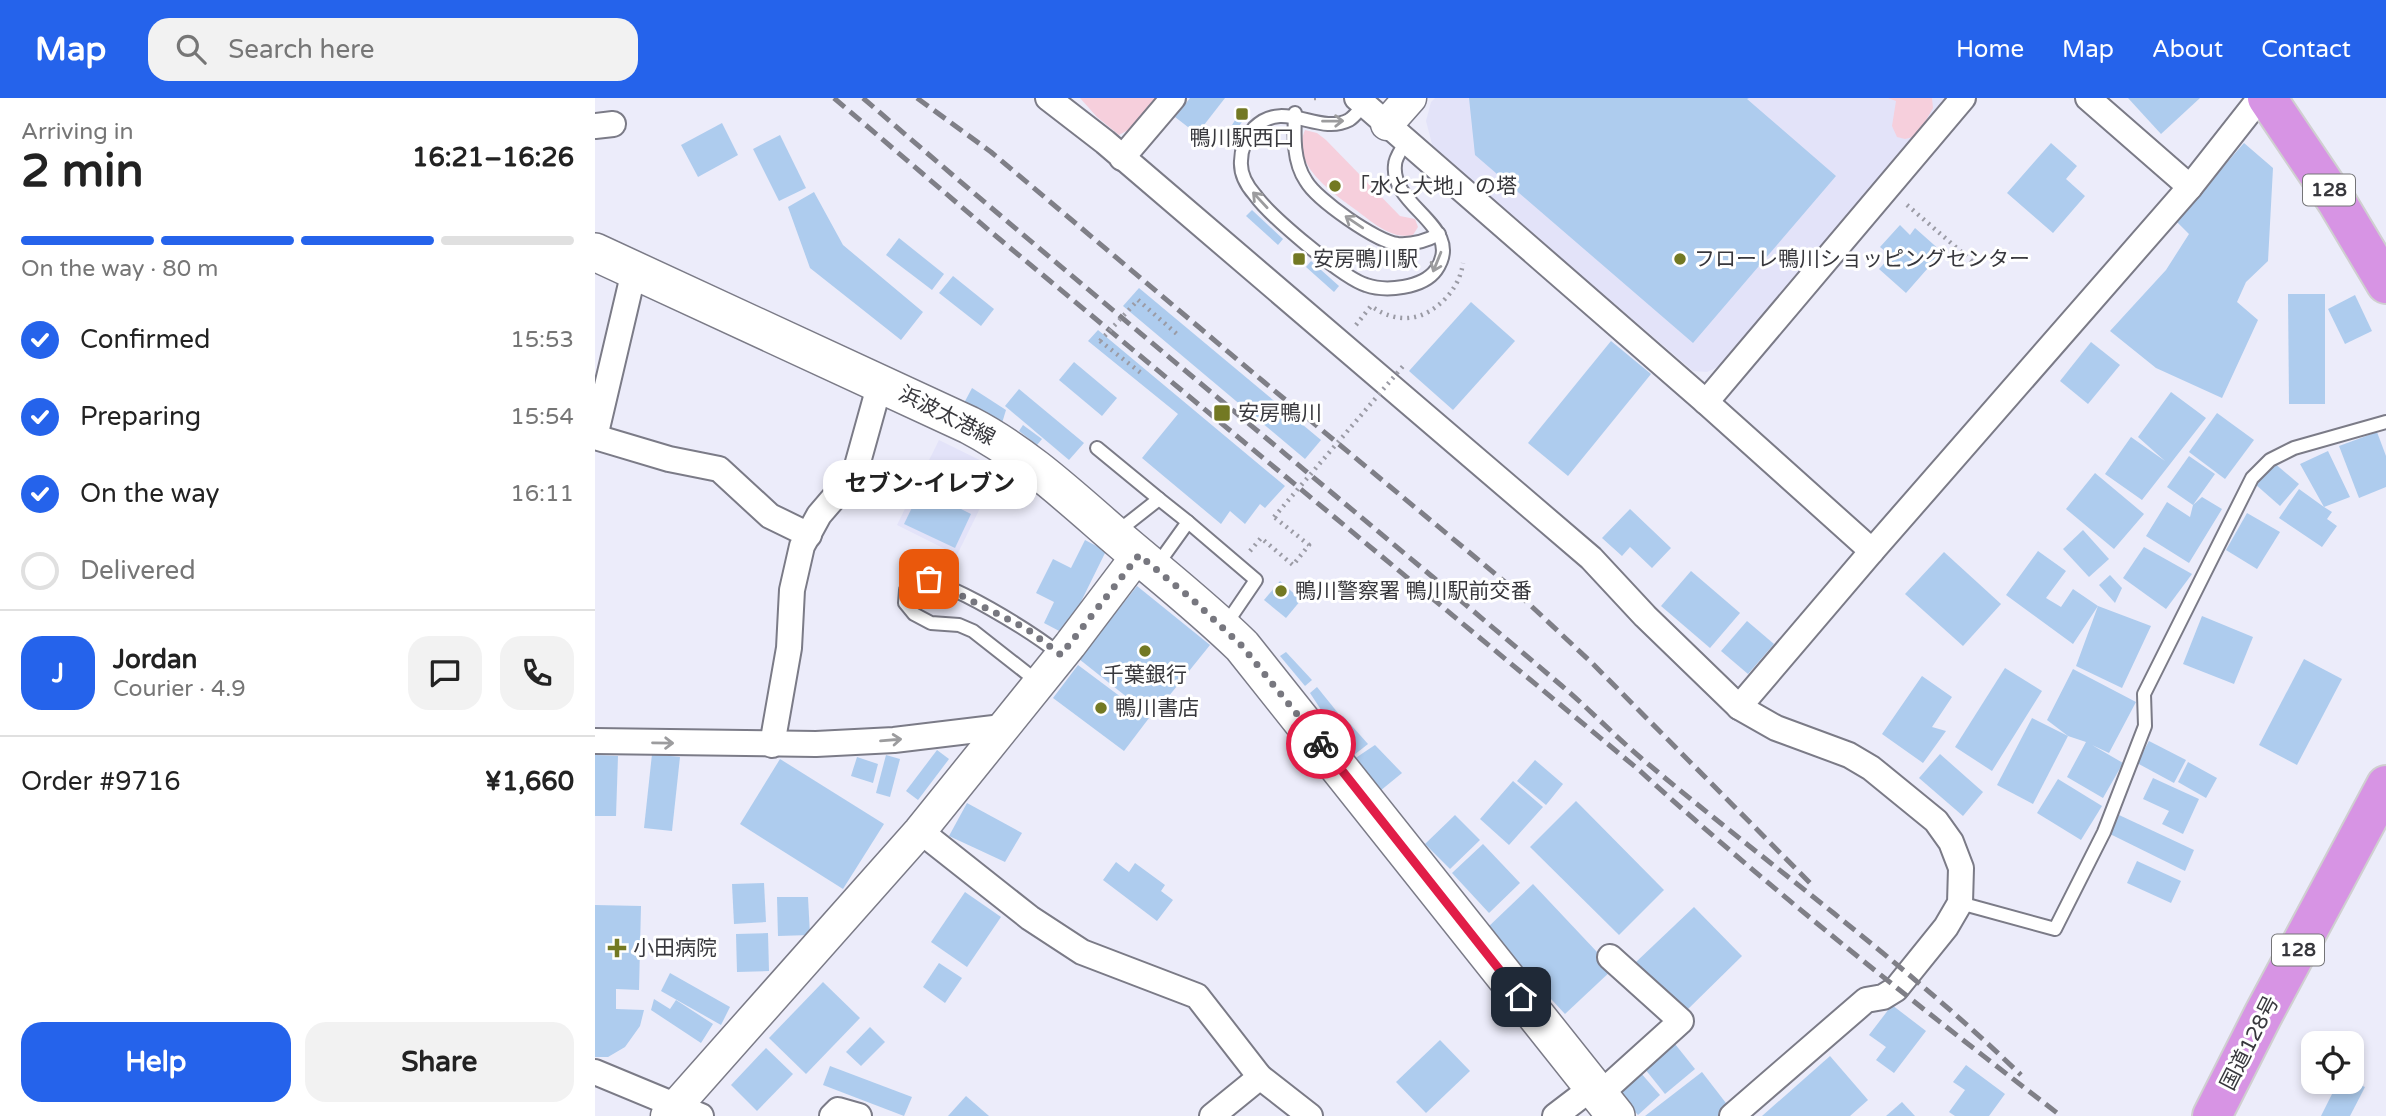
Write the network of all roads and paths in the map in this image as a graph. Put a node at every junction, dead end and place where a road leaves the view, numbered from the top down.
1 (1048, 98) edge
2 (1173, 98) edge
3 (1410, 98) edge
4 (1963, 98) edge
5 (2088, 98) edge
6 (2260, 98) edge
7 (2267, 98) edge
8 (1296, 113) junction
9 (1378, 117) edge
10 (1122, 158) junction
11 (2190, 187) junction
12 (1897, 196) dead end
13 (1439, 234) junction
14 (595, 252) edge
15 (1980, 268) dead end
16 (634, 271) junction
17 (2386, 284) edge
18 (1178, 335) dead end
19 (1404, 365) dead end
20 (1141, 373) dead end
21 (880, 383) junction
22 (1706, 402) junction
23 (2386, 422) edge
24 (595, 437) edge
25 (1097, 448) dead end
26 (1159, 499) junction
27 (1188, 522) junction
28 (809, 535) junction
29 (1261, 538) dead end
30 (1872, 551) junction
31 (1136, 553) junction
32 (1223, 627) junction
33 (1061, 655) junction
34 (1039, 682) junction
35 (1739, 707) junction
36 (1002, 727) junction
37 (595, 741) edge
38 (772, 745) junction
39 (2386, 785) edge
40 (920, 831) junction
41 (1959, 903) junction
42 (1610, 957) dead end
43 (595, 1072) edge
44 (1261, 1077) junction
45 (1602, 1099) edge
46 (681, 1113) edge
47 (832, 1116) edge
48 (859, 1116) edge
49 (1212, 1116) edge
50 (1310, 1116) edge
51 (1555, 1116) edge
52 (1732, 1116) edge
53 (2212, 1116) edge

1 - 10 street
2 - 10 street
3 - 9 street
4 - 22 street
5 - 11 street
6 - 11 street
7 - 17 highway, 128
8 -> 9 lane
13 -> 8 lane
13 -> 8 lane
9 - 13 lane
9 - 22 street
10 - 35 street
11 - 30 street
12 - 15 path
14 - 16 main road, 浜波太港線
16 - 21 main road, 浜波太港線
16 - 24 street
18 - 20 path, bridge
19 - 29 path, bridge
21 - 28 street
21 - 31 main road, 浜波太港線
22 - 30 street
23 - 41 lane
24 - 28 street
25 - 26 lane
26 - 27 lane
26 - 31 lane
27 - 31 lane
27 - 32 lane
28 - 38 street
30 - 35 street
31 - 32 main road, 浜波太港線
31 - 33 street
32 - 45 main road, 浜波太港線
33 - 34 street
33 - 34 lane
34 - 36 street
35 - 41 street
38 -> 36 street
36 - 40 street
37 -> 38 street
39 - 53 highway, 国道128号 / 128
40 - 44 street
40 - 46 street
41 - 52 street
42 - 45 street
43 - 46 street
44 - 49 street
44 - 50 street
45 - 51 street
47 - 48 street

